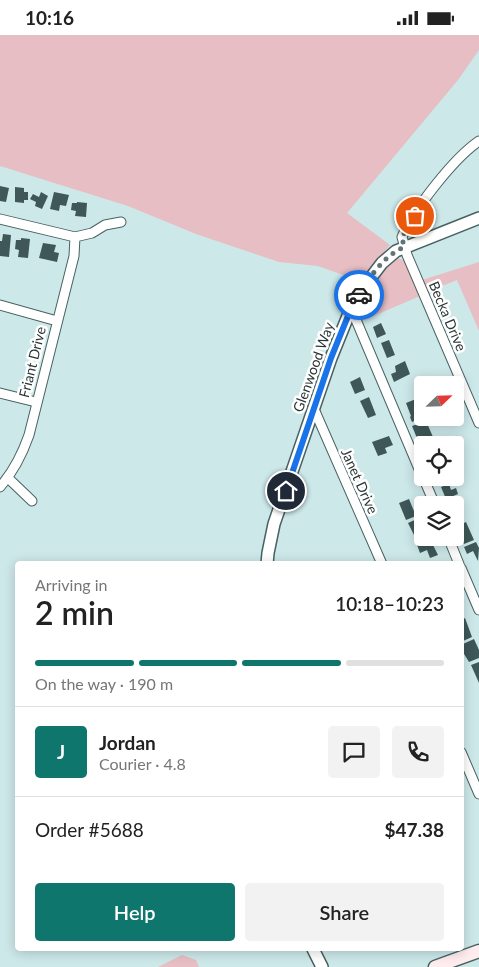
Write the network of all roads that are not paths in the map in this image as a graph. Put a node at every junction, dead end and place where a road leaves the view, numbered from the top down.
1 (479, 141) edge
2 (479, 218) edge
3 (0, 219) edge
4 (121, 222) dead end
5 (75, 237) junction
6 (404, 247) junction
7 (0, 305) edge
8 (352, 308) junction
9 (57, 321) junction
10 (0, 393) edge
11 (36, 402) junction
12 (314, 409) junction
13 (479, 423) edge
14 (414, 456) edge
15 (8, 478) junction
16 (0, 487) edge
17 (32, 501) dead end
18 (452, 546) edge
19 (267, 561) edge
20 (381, 561) edge
21 (458, 561) edge
22 (464, 575) edge
23 (479, 610) edge
24 (464, 759) edge
25 (479, 794) edge
26 (314, 951) edge
27 (479, 951) edge
28 (322, 967) edge
29 (435, 967) edge

1 - 6 street
2 - 6 street, Glenwood Way
3 - 5 street
4 - 5 street
5 - 9 street, Friant Drive
6 - 8 street, Glenwood Way
6 - 13 street, Becka Drive
7 - 9 street
8 - 12 street, Glenwood Way
8 - 14 street
9 - 11 street, Friant Drive
10 - 11 street
11 - 15 street, Friant Drive
12 - 19 street, Glenwood Way
12 - 20 street, Janet Drive
15 - 16 street, Friant Drive
15 - 17 street
18 - 21 street
22 - 23 street
24 - 25 street
26 - 28 street
27 - 29 main road

